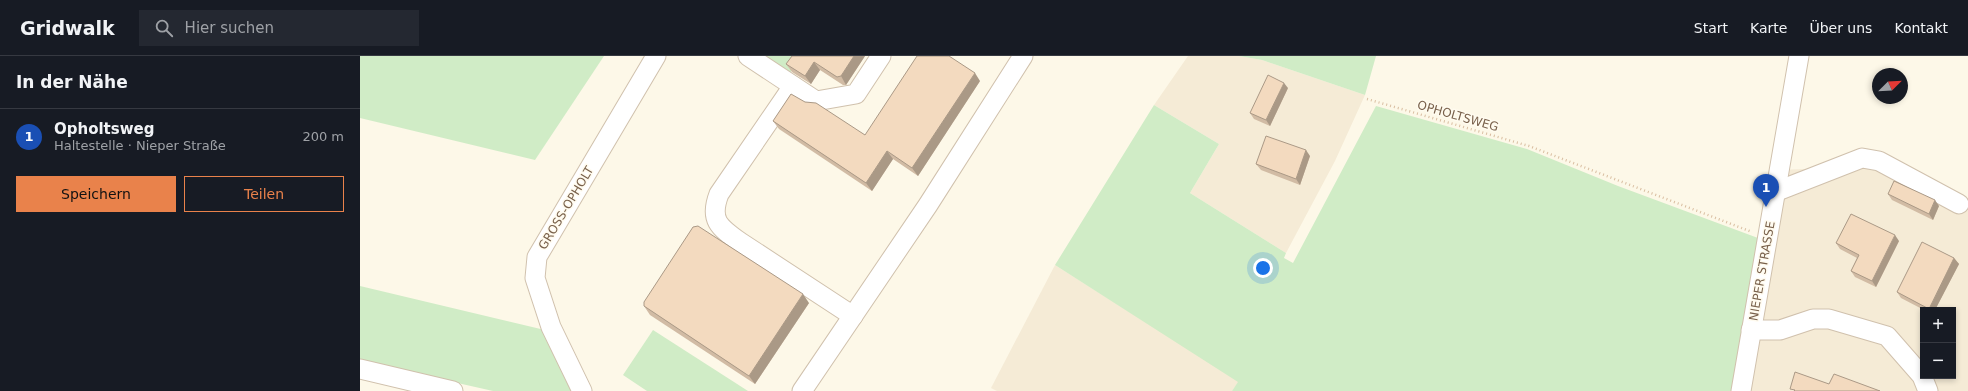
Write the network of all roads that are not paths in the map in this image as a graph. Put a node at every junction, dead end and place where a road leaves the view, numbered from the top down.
1 (656, 56) edge
2 (748, 56) edge
3 (881, 56) edge
4 (1023, 56) edge
5 (1799, 56) edge
6 (793, 86) junction
7 (1775, 192) junction
8 (1958, 204) dead end
9 (853, 316) junction
10 (1752, 330) junction
11 (360, 369) edge
12 (453, 391) edge
13 (582, 391) edge
14 (802, 391) edge
15 (1741, 391) edge
16 (1928, 391) edge

1 - 13 street, GROSS-OPHOLT
2 - 6 street
3 - 6 street
4 - 9 street
5 - 7 street, NIEPER STRASSE
6 - 9 street
7 - 8 street
7 - 10 street, NIEPER STRASSE
9 - 14 street
10 - 15 street, NIEPER STRASSE
10 - 16 street
11 - 12 street

